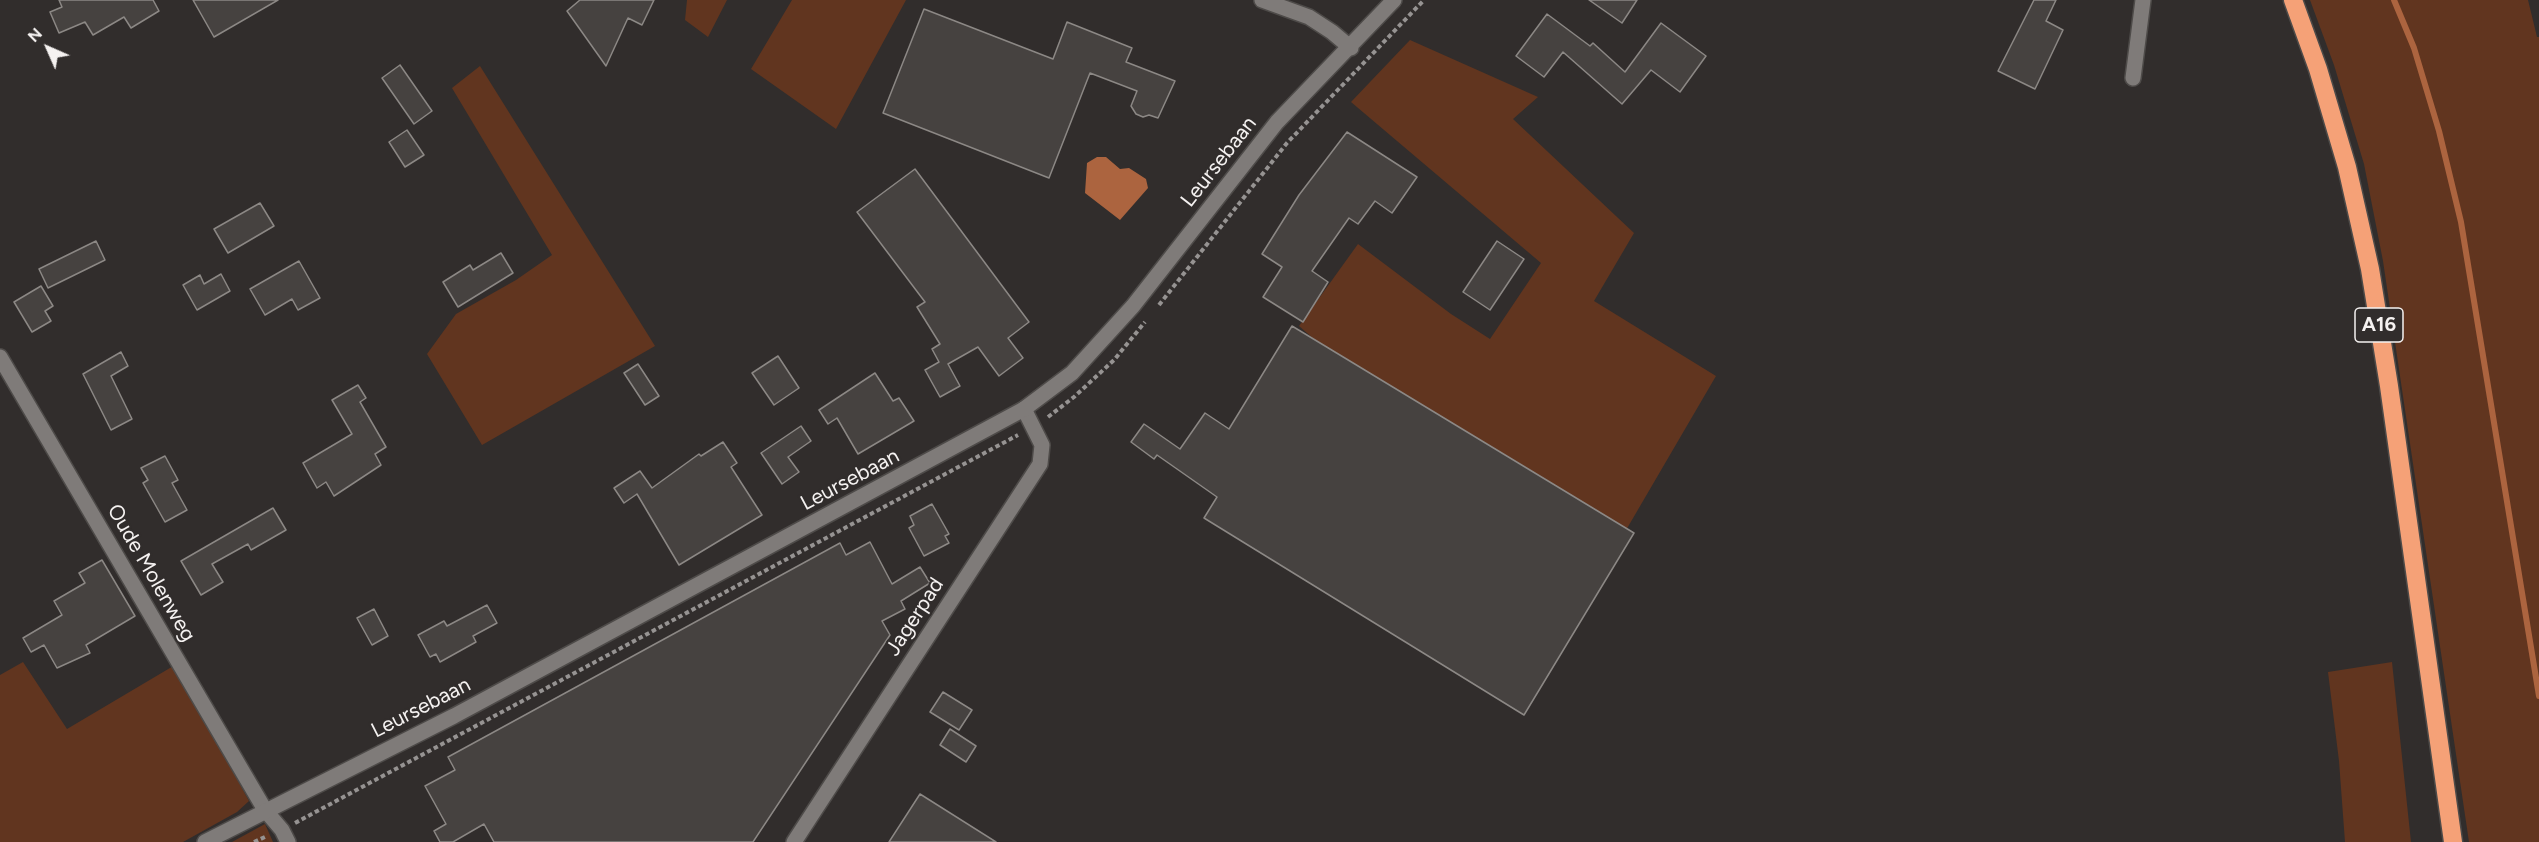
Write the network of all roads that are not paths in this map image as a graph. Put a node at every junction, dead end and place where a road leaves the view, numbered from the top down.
1 (1262, 0) edge
2 (1394, 0) edge
3 (2143, 0) edge
4 (2293, 0) edge
5 (1351, 48) junction
6 (2133, 78) dead end
7 (0, 357) edge
8 (1024, 409) junction
9 (265, 810) junction
10 (205, 842) edge
11 (288, 842) edge
12 (794, 842) edge
13 (2453, 842) edge

1 - 5 street
2 - 5 street, Leursebaan
3 - 6 street
4 - 13 highway, A16
5 - 8 street, Leursebaan
7 - 9 street, Oude Molenweg
8 - 9 street, Leursebaan
8 - 12 street, Jagerpad
9 - 10 street, Leursebaan
9 - 11 street, Oude Molenweg

